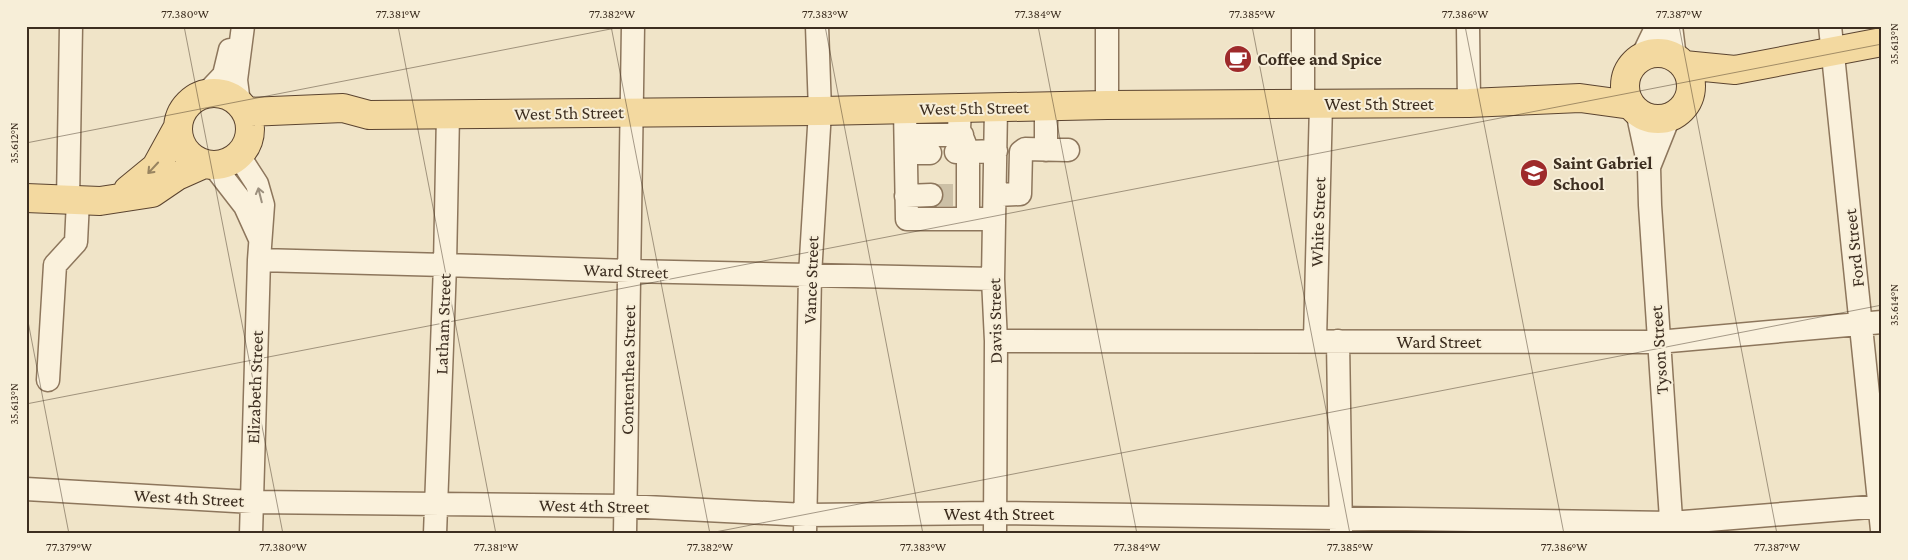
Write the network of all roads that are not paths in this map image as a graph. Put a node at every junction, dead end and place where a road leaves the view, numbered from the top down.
1 (71, 26) edge
2 (232, 26) edge
3 (243, 26) edge
4 (633, 26) edge
5 (817, 26) edge
6 (1107, 26) edge
7 (1303, 26) edge
8 (1468, 26) edge
9 (1657, 26) edge
10 (1671, 26) edge
11 (1831, 39) edge
12 (1882, 42) edge
13 (1679, 62) junction
14 (1634, 67) junction
15 (1735, 70) junction
16 (206, 94) junction
17 (1690, 95) junction
18 (1580, 98) junction
19 (1469, 103) junction
20 (1312, 104) junction
21 (1107, 105) junction
22 (1046, 107) junction
23 (996, 108) junction
24 (1634, 108) junction
25 (820, 111) junction
26 (631, 112) junction
27 (448, 114) junction
28 (1669, 117) junction
29 (178, 128) junction
30 (906, 132) junction
31 (961, 137) junction
32 (232, 139) junction
33 (1046, 150) junction
34 (1068, 150) dead end
35 (930, 153) dead end
36 (996, 156) junction
37 (1020, 161) junction
38 (1649, 167) junction
39 (931, 195) tunnel mouth
40 (996, 195) junction
41 (906, 196) junction
42 (26, 198) edge
43 (117, 199) junction
44 (73, 201) junction
45 (974, 219) junction
46 (260, 250) junction
47 (445, 264) junction
48 (629, 271) junction
49 (810, 275) junction
50 (993, 278) junction
51 (1872, 323) edge
52 (996, 340) junction
53 (1315, 340) junction
54 (1338, 341) junction
55 (1658, 342) junction
56 (48, 380) dead end
57 (26, 489) edge
58 (252, 502) junction
59 (436, 504) junction
60 (626, 506) junction
61 (1881, 506) edge
62 (995, 523) edge
63 (806, 524) edge
64 (1341, 526) edge
65 (1672, 528) edge
66 (1882, 530) edge
67 (251, 534) edge
68 (435, 534) edge
69 (625, 534) edge

1 - 44 street
2 - 16 street
3 - 32 street
4 - 26 street, Contenthea Street
5 - 25 street, Vance Street
6 - 21 street
7 - 20 street, White Street
8 - 19 street
9 - 14 street
10 - 13 street
11 - 12 main road
11 - 15 main road
11 - 51 street, Ford Street
13 - 14 main road
13 - 15 main road
13 - 17 main road
14 - 18 main road, West 5th Street
14 - 24 main road
15 - 17 main road
16 - 29 main road
16 - 32 main road
17 - 28 main road
18 - 19 main road, West 5th Street
18 - 24 main road, West 5th Street
19 - 20 main road, West 5th Street
20 - 21 main road, West 5th Street
20 - 53 street, White Street
21 - 22 main road, West 5th Street
22 - 23 main road, West 5th Street
22 - 33 street
23 - 31 main road, West 5th Street
23 - 36 street, Davis Street
24 - 28 main road
24 - 38 street, Tyson Street
25 - 26 main road, West 5th Street
25 - 30 main road, West 5th Street
25 - 49 street, Vance Street
26 - 27 main road, West 5th Street
26 - 48 street, Contenthea Street
27 - 32 main road, West 5th Street
27 - 47 street, Latham Street
28 - 38 street, Tyson Street
29 - 32 main road
29 -> 43 main road
30 - 31 main road, West 5th Street
30 - 35 street
30 - 41 street
31 - 36 street
31 - 45 street
32 - 43 main road, West 5th Street
32 - 46 street, Elizabeth Street
33 - 34 street
33 - 37 street
36 - 37 street
36 - 40 street, Davis Street
37 - 40 street
38 - 55 street, Tyson Street
39 - 41 street
40 - 45 street, Davis Street
41 - 45 street
42 - 44 main road, West 5th Street
43 - 44 main road, West 5th Street
44 - 56 street
45 - 50 street, Davis Street
46 - 47 street, Ward Street
46 - 58 street, Elizabeth Street
47 - 48 street, Ward Street
47 - 59 street, Latham Street
48 - 49 street, Ward Street
48 - 60 street, Contenthea Street
49 - 50 street, Ward Street
49 - 63 street, Vance Street
50 - 52 street, Davis Street
51 - 55 street, Ward Street
51 - 61 street, Ford Street
52 - 53 street, Ward Street
52 - 62 street, Davis Street
53 - 54 street, Ward Street
54 - 55 street, Ward Street
54 - 64 street
55 - 65 street, Tyson Street
57 - 58 street, West 4th Street
58 - 59 street, West 4th Street
58 - 67 street, Elizabeth Street
59 - 60 street, West 4th Street
59 - 68 street, Latham Street
60 - 63 street, West 4th Street
60 - 69 street, Contenthea Street
61 - 65 street, West 4th Street
61 - 66 street, Ford Street
62 - 63 street, West 4th Street
62 - 64 street, West 4th Street
64 - 65 street, West 4th Street

